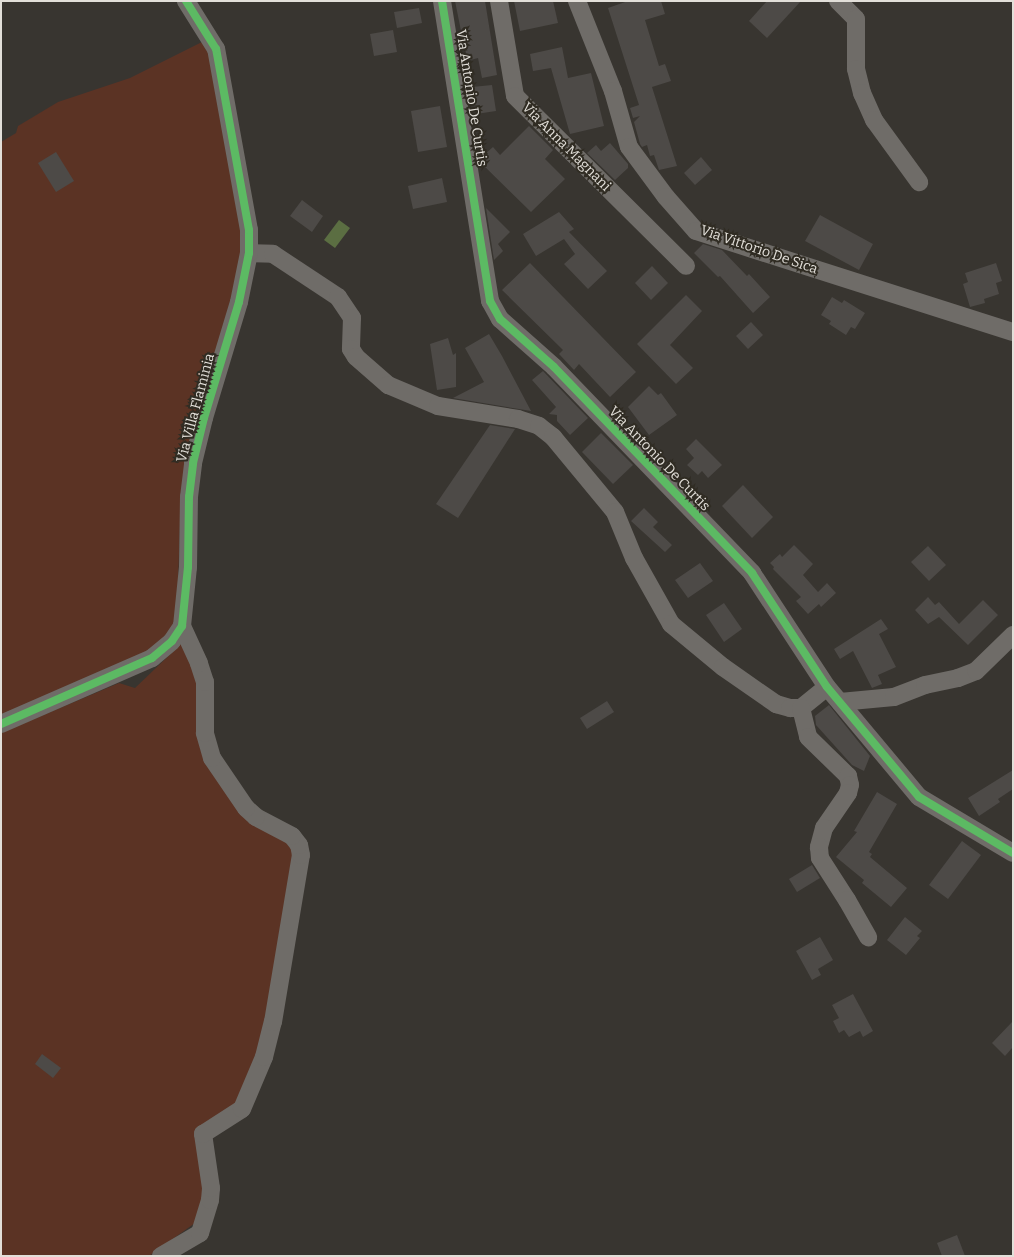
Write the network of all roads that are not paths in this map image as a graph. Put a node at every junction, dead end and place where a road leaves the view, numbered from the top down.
1 (186, 1) edge
2 (442, 1) edge
3 (499, 1) edge
4 (577, 1) edge
5 (838, 1) edge
6 (919, 182) dead end
7 (250, 253) junction
8 (686, 266) dead end
9 (1013, 332) edge
10 (182, 626) junction
11 (1013, 635) edge
12 (827, 687) junction
13 (840, 702) junction
14 (801, 708) junction
15 (1, 724) edge
16 (1013, 853) edge
17 (868, 937) dead end
18 (161, 1256) edge

1 - 7 street, Via Villa Flaminia
2 - 12 street, Via Antonio De Curtis
3 - 8 street, Via Anna Magnani
4 - 9 street, Via Vittorio De Sica
5 - 6 street
7 - 10 street, Via Villa Flaminia
7 - 14 street
10 - 15 street
10 - 18 street
11 - 13 street
12 - 13 street, Via Antonio De Curtis
12 - 14 street
13 - 16 street, Via Antonio De Curtis
14 - 17 street

